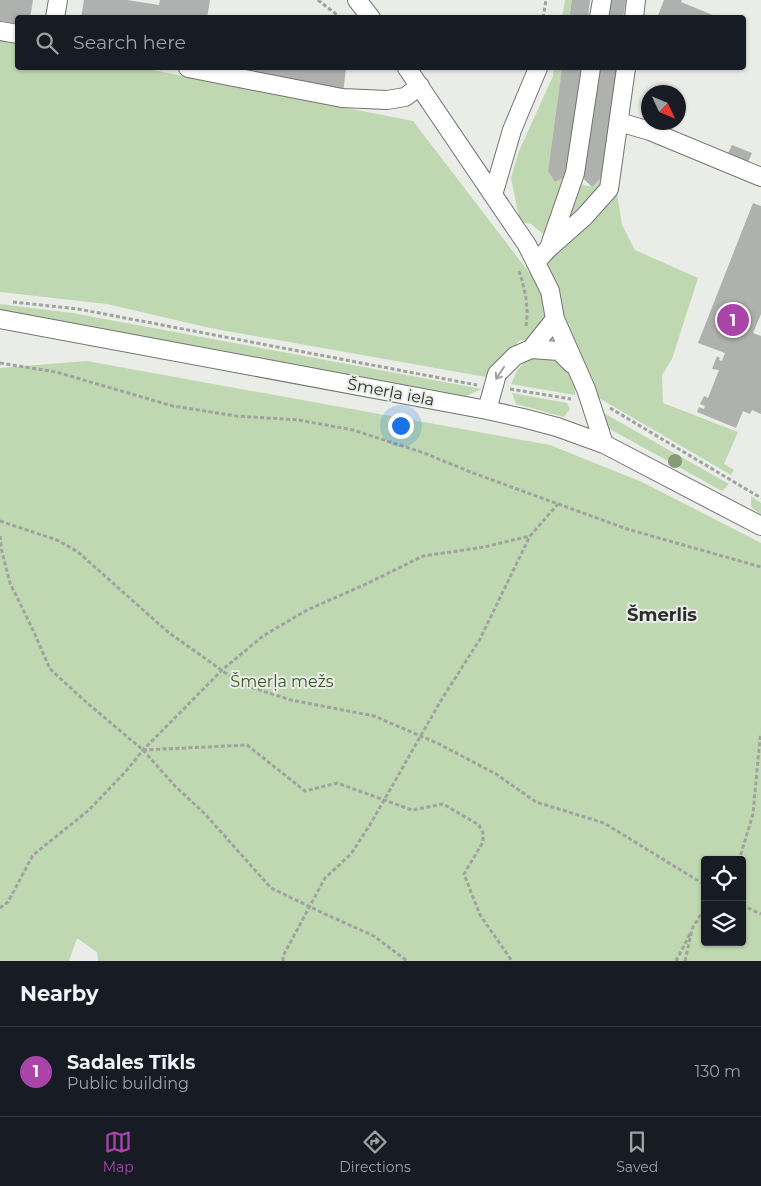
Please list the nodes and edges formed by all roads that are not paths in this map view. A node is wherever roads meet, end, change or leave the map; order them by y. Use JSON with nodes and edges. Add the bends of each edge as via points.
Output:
{"nodes":[{"id":1,"x":58,"y":0,"type":"edge"},
{"id":2,"x":358,"y":0,"type":"edge"},
{"id":3,"x":602,"y":0,"type":"edge"},
{"id":4,"x":636,"y":0,"type":"edge"},
{"id":5,"x":56,"y":15,"type":"edge"},
{"id":6,"x":369,"y":15,"type":"edge"},
{"id":7,"x":600,"y":15,"type":"edge"},
{"id":8,"x":634,"y":15,"type":"edge"},
{"id":9,"x":0,"y":31,"type":"edge"},
{"id":10,"x":15,"y":34,"type":"edge"},
{"id":11,"x":198,"y":70,"type":"edge"},
{"id":12,"x":408,"y":70,"type":"edge"},
{"id":13,"x":537,"y":70,"type":"edge"},
{"id":14,"x":591,"y":70,"type":"edge"},
{"id":15,"x":626,"y":70,"type":"edge"},
{"id":16,"x":420,"y":86,"type":"junction"},
{"id":17,"x":619,"y":122,"type":"junction"},
{"id":18,"x":761,"y":177,"type":"edge"},
{"id":19,"x":493,"y":195,"type":"junction"},
{"id":20,"x":549,"y":248,"type":"junction"},
{"id":21,"x":536,"y":262,"type":"junction"},
{"id":22,"x":0,"y":319,"type":"edge"},
{"id":23,"x":555,"y":319,"type":"junction"},
{"id":24,"x":530,"y":349,"type":"junction"},
{"id":25,"x":577,"y":370,"type":"junction"},
{"id":26,"x":486,"y":410,"type":"junction"},
{"id":27,"x":604,"y":444,"type":"junction"},
{"id":28,"x":761,"y":526,"type":"edge"}],
"edges":[{"from":1,"to":5,"type":"street"},
{"from":2,"to":6,"type":"street"},
{"from":3,"to":7,"type":"street"},
{"from":4,"to":8,"type":"street"},
{"from":9,"to":10,"type":"street"},
{"from":11,"to":16,"type":"street","via":[[342,98],[386,100],[405,97]]},
{"from":12,"to":16,"type":"street"},
{"from":13,"to":19,"type":"street","via":[[512,130]]},
{"from":14,"to":20,"type":"street","via":[[575,173]]},
{"from":15,"to":17,"type":"street"},
{"from":16,"to":19,"type":"street"},
{"from":17,"to":18,"type":"street","via":[[650,131]]},
{"from":17,"to":20,"type":"street","via":[[609,189]]},
{"from":19,"to":21,"type":"street"},
{"from":20,"to":21,"type":"street"},
{"from":21,"to":23,"type":"street","via":[[550,291]]},
{"from":22,"to":26,"type":"street","name":"Šmerļa iela"},
{"from":23,"to":24,"type":"street"},
{"from":23,"to":25,"type":"street"},
{"from":24,"to":25,"type":"street","via":[[559,351]]},
{"from":24,"to":26,"type":"street","one_way":true,"via":[[515,356],[497,374]]},
{"from":25,"to":27,"type":"street"},
{"from":26,"to":27,"type":"street","name":"Šmerļa iela","via":[[557,427]]},
{"from":27,"to":28,"type":"street","name":"Šmerļa iela"}]}
